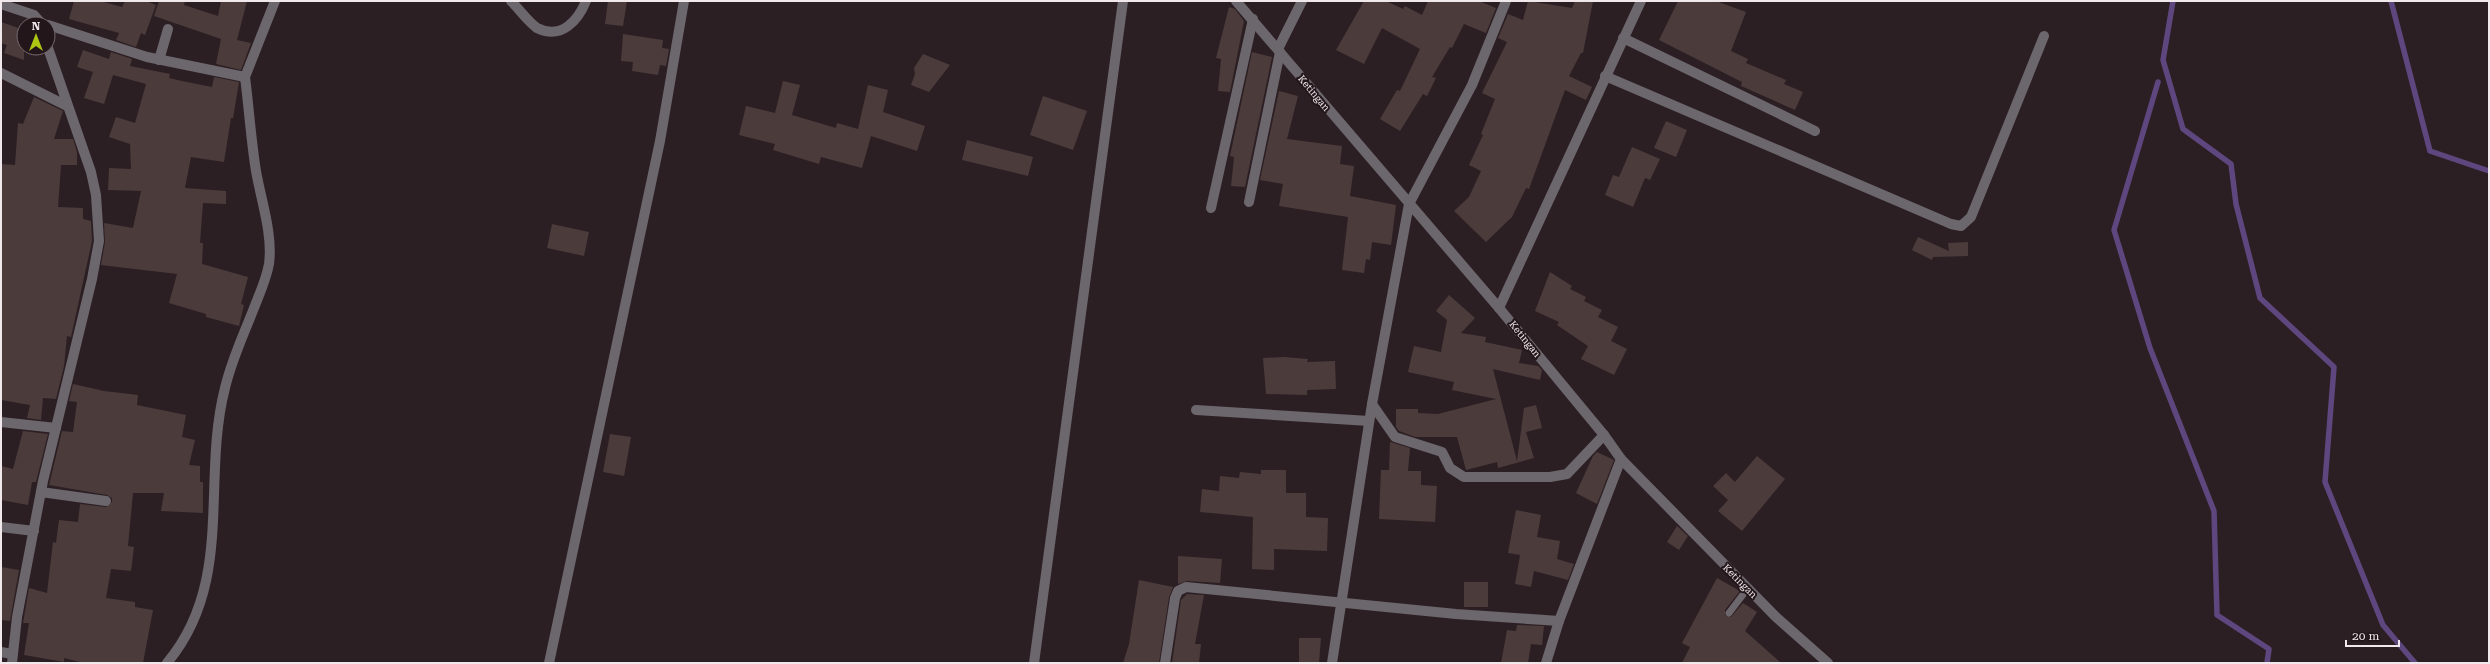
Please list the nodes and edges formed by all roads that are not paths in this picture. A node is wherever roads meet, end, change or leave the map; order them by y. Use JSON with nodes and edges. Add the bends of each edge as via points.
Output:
{"nodes":[{"id":1,"x":275,"y":1,"type":"edge"},
{"id":2,"x":511,"y":1,"type":"edge"},
{"id":3,"x":586,"y":1,"type":"edge"},
{"id":4,"x":684,"y":1,"type":"edge"},
{"id":5,"x":1124,"y":1,"type":"edge"},
{"id":6,"x":1236,"y":1,"type":"edge"},
{"id":7,"x":1302,"y":1,"type":"edge"},
{"id":8,"x":1506,"y":1,"type":"edge"},
{"id":9,"x":1641,"y":1,"type":"edge"},
{"id":10,"x":1,"y":4,"type":"edge"},
{"id":11,"x":35,"y":16,"type":"edge"},
{"id":12,"x":1253,"y":19,"type":"junction"},
{"id":13,"x":56,"y":28,"type":"edge"},
{"id":14,"x":168,"y":29,"type":"dead end"},
{"id":15,"x":2044,"y":36,"type":"dead end"},
{"id":16,"x":1624,"y":38,"type":"junction"},
{"id":17,"x":1279,"y":51,"type":"junction"},
{"id":18,"x":51,"y":56,"type":"edge"},
{"id":19,"x":159,"y":60,"type":"junction"},
{"id":20,"x":1,"y":73,"type":"edge"},
{"id":21,"x":1606,"y":76,"type":"junction"},
{"id":22,"x":245,"y":77,"type":"junction"},
{"id":23,"x":67,"y":106,"type":"junction"},
{"id":24,"x":1815,"y":131,"type":"dead end"},
{"id":25,"x":1249,"y":202,"type":"dead end"},
{"id":26,"x":1408,"y":204,"type":"junction"},
{"id":27,"x":1211,"y":208,"type":"dead end"},
{"id":28,"x":1499,"y":308,"type":"junction"},
{"id":29,"x":1372,"y":404,"type":"junction"},
{"id":30,"x":1196,"y":410,"type":"dead end"},
{"id":31,"x":1369,"y":421,"type":"junction"},
{"id":32,"x":1,"y":422,"type":"edge"},
{"id":33,"x":56,"y":428,"type":"junction"},
{"id":34,"x":1604,"y":435,"type":"junction"},
{"id":35,"x":1621,"y":459,"type":"junction"},
{"id":36,"x":41,"y":492,"type":"junction"},
{"id":37,"x":106,"y":501,"type":"dead end"},
{"id":38,"x":1,"y":527,"type":"edge"},
{"id":39,"x":34,"y":531,"type":"junction"},
{"id":40,"x":1748,"y":588,"type":"junction"},
{"id":41,"x":1342,"y":602,"type":"junction"},
{"id":42,"x":1729,"y":613,"type":"dead end"},
{"id":43,"x":1559,"y":621,"type":"junction"},
{"id":44,"x":1,"y":652,"type":"edge"},
{"id":45,"x":12,"y":658,"type":"edge"},
{"id":46,"x":167,"y":663,"type":"edge"},
{"id":47,"x":549,"y":663,"type":"edge"},
{"id":48,"x":1034,"y":663,"type":"edge"},
{"id":49,"x":1165,"y":663,"type":"edge"},
{"id":50,"x":1332,"y":663,"type":"edge"},
{"id":51,"x":1546,"y":663,"type":"edge"},
{"id":52,"x":1828,"y":663,"type":"edge"}],
"edges":[{"from":1,"to":22,"type":"street"},
{"from":2,"to":3,"type":"street","via":[[536,27],[558,31],[571,26],[581,14]]},
{"from":4,"to":47,"type":"street","via":[[660,141]]},
{"from":5,"to":48,"type":"street"},
{"from":6,"to":12,"type":"street","name":"Ketingan"},
{"from":7,"to":17,"type":"street"},
{"from":8,"to":26,"type":"street","via":[[1472,85]]},
{"from":9,"to":16,"type":"street"},
{"from":10,"to":11,"type":"street"},
{"from":12,"to":17,"type":"street","name":"Ketingan"},
{"from":12,"to":27,"type":"street"},
{"from":13,"to":19,"type":"street"},
{"from":14,"to":19,"type":"street"},
{"from":15,"to":21,"type":"street","via":[[1971,217],[1961,226],[1951,224]]},
{"from":16,"to":21,"type":"street"},
{"from":16,"to":24,"type":"street"},
{"from":17,"to":25,"type":"street"},
{"from":17,"to":26,"type":"street","name":"Ketingan"},
{"from":18,"to":23,"type":"street"},
{"from":19,"to":22,"type":"street"},
{"from":20,"to":23,"type":"street"},
{"from":21,"to":28,"type":"street"},
{"from":22,"to":46,"type":"street","via":[[256,168],[269,244],[269,264],[224,388],[218,424],[213,543],[208,577],[184,643]]},
{"from":23,"to":33,"type":"street","via":[[83,146],[96,195],[99,241]]},
{"from":26,"to":28,"type":"street","name":"Ketingan"},
{"from":26,"to":29,"type":"street"},
{"from":28,"to":34,"type":"street","name":"Ketingan"},
{"from":29,"to":31,"type":"street"},
{"from":29,"to":34,"type":"street","via":[[1395,437],[1442,452],[1450,468],[1464,477],[1550,477],[1568,474]]},
{"from":30,"to":31,"type":"street"},
{"from":31,"to":41,"type":"street"},
{"from":32,"to":33,"type":"street"},
{"from":33,"to":36,"type":"street"},
{"from":34,"to":35,"type":"street","name":"Ketingan"},
{"from":35,"to":40,"type":"street","name":"Ketingan"},
{"from":35,"to":43,"type":"street"},
{"from":36,"to":37,"type":"street"},
{"from":36,"to":39,"type":"street"},
{"from":38,"to":39,"type":"street"},
{"from":39,"to":45,"type":"street","via":[[17,617]]},
{"from":40,"to":42,"type":"lane"},
{"from":40,"to":52,"type":"street","name":"Ketingan"},
{"from":41,"to":43,"type":"street"},
{"from":41,"to":49,"type":"street","via":[[1186,586],[1181,588],[1175,598]]},
{"from":41,"to":50,"type":"street"},
{"from":43,"to":51,"type":"street"},
{"from":44,"to":45,"type":"street"}]}
